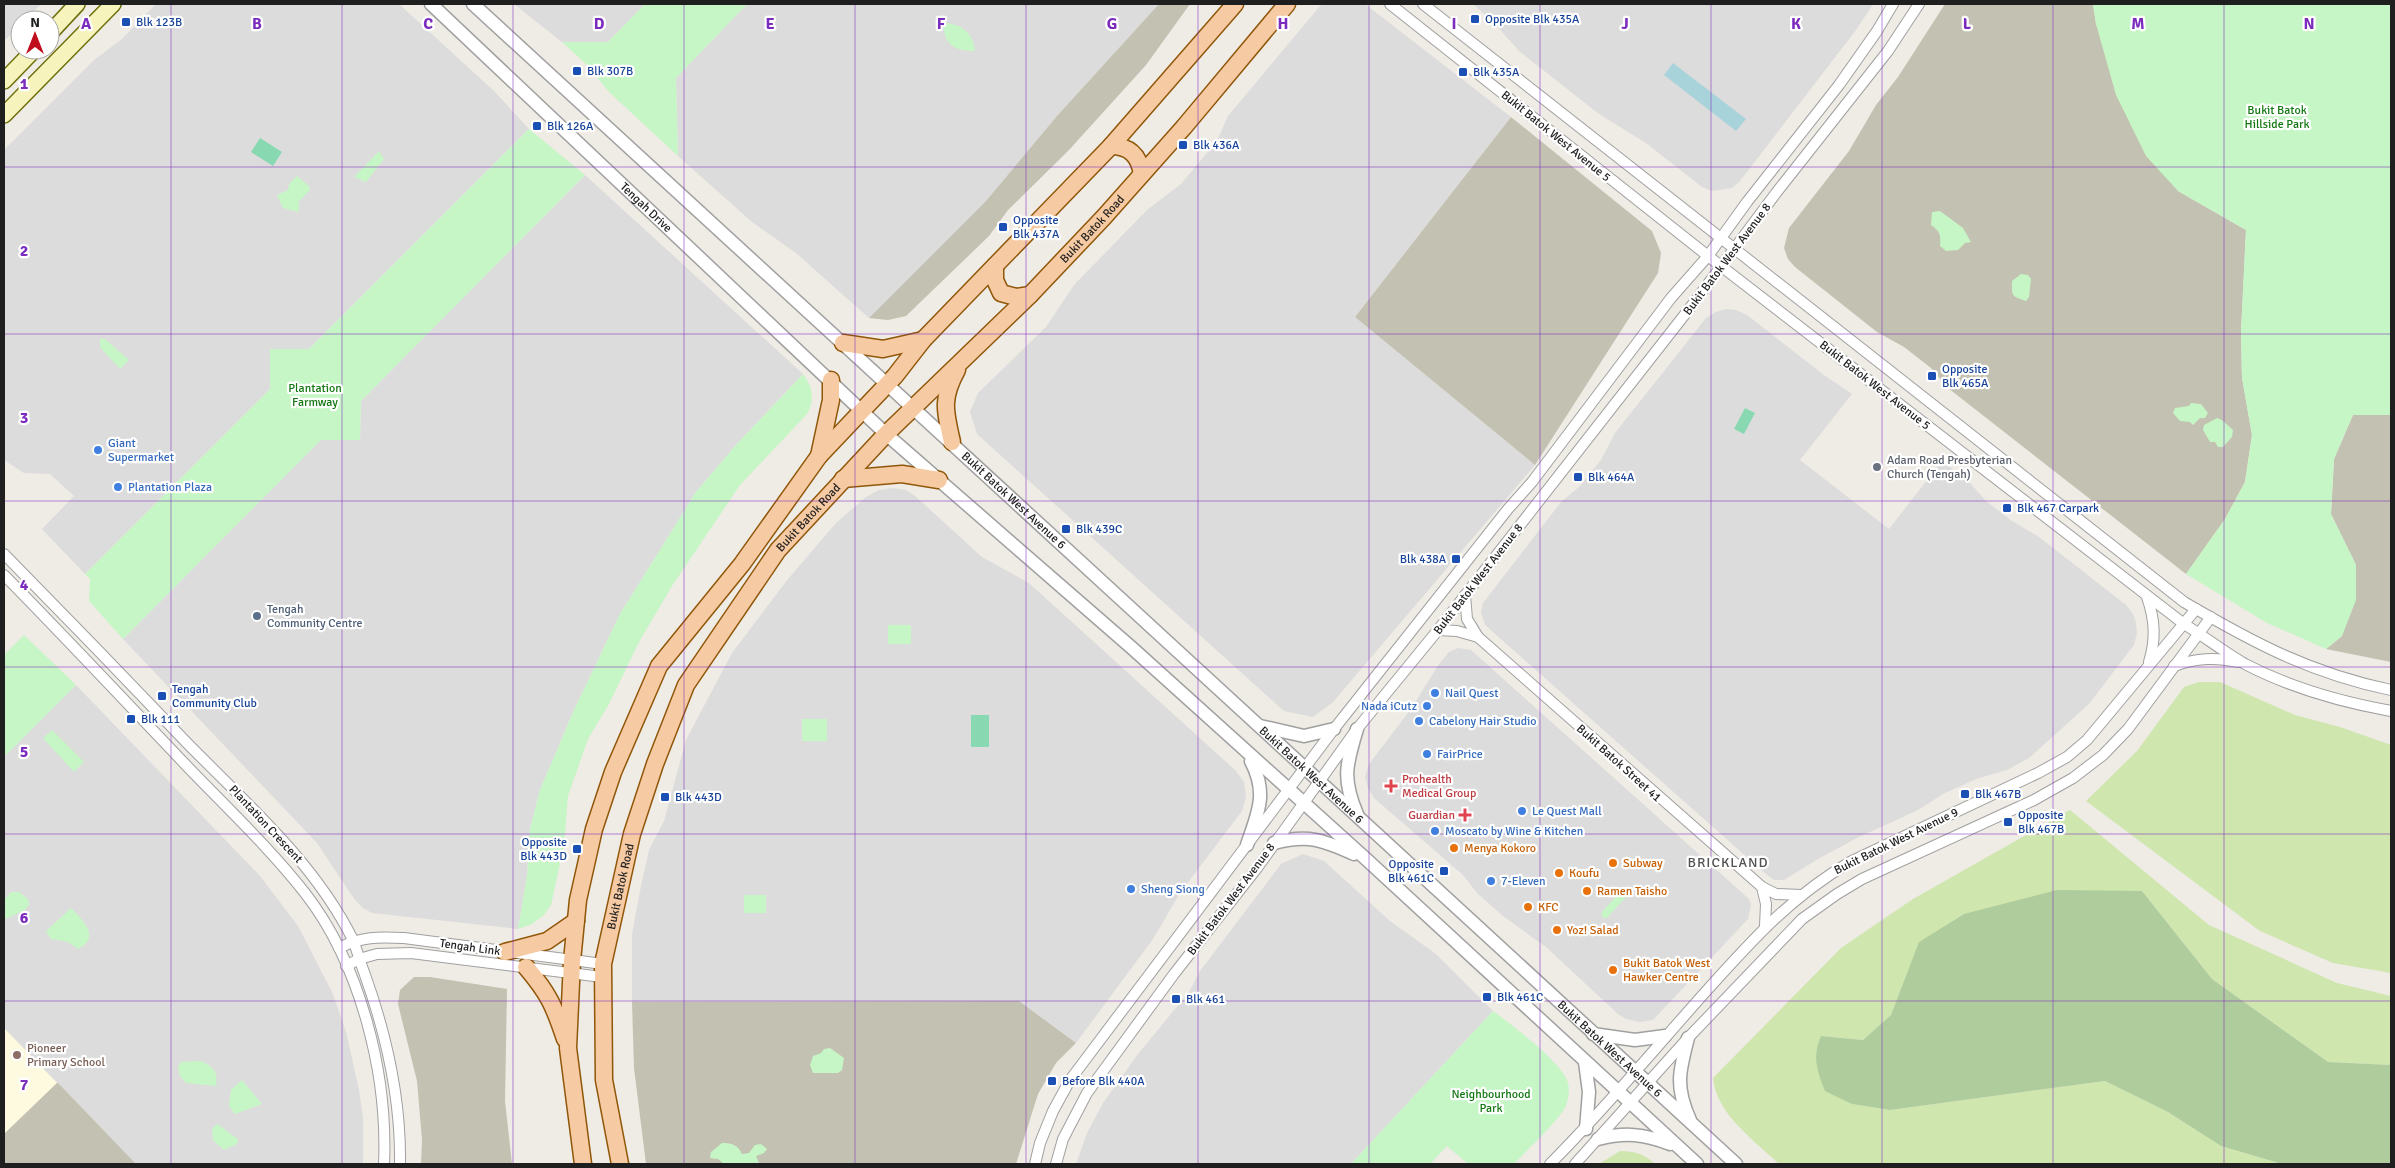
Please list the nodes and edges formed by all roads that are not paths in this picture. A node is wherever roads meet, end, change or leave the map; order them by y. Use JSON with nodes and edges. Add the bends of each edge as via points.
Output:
{"nodes":[{"id":1,"x":78,"y":4,"type":"edge"},
{"id":2,"x":113,"y":4,"type":"edge"},
{"id":3,"x":431,"y":4,"type":"edge"},
{"id":4,"x":473,"y":4,"type":"edge"},
{"id":5,"x":1235,"y":4,"type":"edge"},
{"id":6,"x":1287,"y":4,"type":"edge"},
{"id":7,"x":1390,"y":4,"type":"edge"},
{"id":8,"x":1423,"y":4,"type":"edge"},
{"id":9,"x":1893,"y":4,"type":"edge"},
{"id":10,"x":1919,"y":4,"type":"edge"},
{"id":11,"x":60,"y":23,"type":"edge"},
{"id":12,"x":24,"y":60,"type":"edge"},
{"id":13,"x":4,"y":81,"type":"edge"},
{"id":14,"x":4,"y":115,"type":"edge"},
{"id":15,"x":1111,"y":146,"type":"junction"},
{"id":16,"x":1142,"y":174,"type":"junction"},
{"id":17,"x":1721,"y":239,"type":"junction"},
{"id":18,"x":1734,"y":248,"type":"junction"},
{"id":19,"x":1708,"y":256,"type":"junction"},
{"id":20,"x":995,"y":266,"type":"junction"},
{"id":21,"x":1721,"y":266,"type":"junction"},
{"id":22,"x":1030,"y":295,"type":"junction"},
{"id":23,"x":923,"y":340,"type":"junction"},
{"id":24,"x":843,"y":343,"type":"junction"},
{"id":25,"x":963,"y":359,"type":"junction"},
{"id":26,"x":831,"y":380,"type":"junction"},
{"id":27,"x":887,"y":384,"type":"junction"},
{"id":28,"x":913,"y":408,"type":"junction"},
{"id":29,"x":862,"y":411,"type":"junction"},
{"id":30,"x":886,"y":434,"type":"junction"},
{"id":31,"x":952,"y":442,"type":"junction"},
{"id":32,"x":819,"y":456,"type":"junction"},
{"id":33,"x":843,"y":479,"type":"junction"},
{"id":34,"x":939,"y":480,"type":"junction"},
{"id":35,"x":4,"y":554,"type":"edge"},
{"id":36,"x":4,"y":575,"type":"edge"},
{"id":37,"x":1465,"y":595,"type":"junction"},
{"id":38,"x":2147,"y":598,"type":"junction"},
{"id":39,"x":2196,"y":609,"type":"junction"},
{"id":40,"x":2211,"y":617,"type":"junction"},
{"id":41,"x":2184,"y":624,"type":"junction"},
{"id":42,"x":1438,"y":630,"type":"junction"},
{"id":43,"x":2199,"y":634,"type":"junction"},
{"id":44,"x":1478,"y":637,"type":"junction"},
{"id":45,"x":2245,"y":664,"type":"junction"},
{"id":46,"x":2174,"y":666,"type":"junction"},
{"id":47,"x":2148,"y":667,"type":"junction"},
{"id":48,"x":2391,"y":690,"type":"edge"},
{"id":49,"x":2391,"y":712,"type":"edge"},
{"id":50,"x":1257,"y":726,"type":"junction"},
{"id":51,"x":1334,"y":729,"type":"junction"},
{"id":52,"x":1357,"y":729,"type":"junction"},
{"id":53,"x":1247,"y":753,"type":"junction"},
{"id":54,"x":1304,"y":769,"type":"junction"},
{"id":55,"x":1319,"y":782,"type":"junction"},
{"id":56,"x":1288,"y":790,"type":"junction"},
{"id":57,"x":240,"y":796,"type":"junction"},
{"id":58,"x":1303,"y":803,"type":"junction"},
{"id":59,"x":230,"y":810,"type":"junction"},
{"id":60,"x":1359,"y":819,"type":"junction"},
{"id":61,"x":1274,"y":842,"type":"junction"},
{"id":62,"x":1247,"y":844,"type":"junction"},
{"id":63,"x":1366,"y":859,"type":"junction"},
{"id":64,"x":1762,"y":886,"type":"junction"},
{"id":65,"x":1801,"y":895,"type":"junction"},
{"id":66,"x":576,"y":921,"type":"junction"},
{"id":67,"x":1765,"y":926,"type":"junction"},
{"id":68,"x":353,"y":940,"type":"junction"},
{"id":69,"x":339,"y":948,"type":"junction"},
{"id":70,"x":505,"y":952,"type":"junction"},
{"id":71,"x":359,"y":959,"type":"junction"},
{"id":72,"x":346,"y":966,"type":"junction"},
{"id":73,"x":526,"y":967,"type":"junction"},
{"id":74,"x":572,"y":967,"type":"junction"},
{"id":75,"x":603,"y":971,"type":"junction"},
{"id":76,"x":1590,"y":1033,"type":"junction"},
{"id":77,"x":1665,"y":1036,"type":"junction"},
{"id":78,"x":1688,"y":1038,"type":"junction"},
{"id":79,"x":568,"y":1048,"type":"junction"},
{"id":80,"x":1585,"y":1062,"type":"junction"},
{"id":81,"x":1634,"y":1072,"type":"junction"},
{"id":82,"x":1647,"y":1084,"type":"junction"},
{"id":83,"x":1618,"y":1091,"type":"junction"},
{"id":84,"x":1630,"y":1103,"type":"junction"},
{"id":85,"x":1692,"y":1124,"type":"junction"},
{"id":86,"x":1586,"y":1129,"type":"junction"},
{"id":87,"x":1598,"y":1139,"type":"junction"},
{"id":88,"x":1677,"y":1146,"type":"junction"},
{"id":89,"x":384,"y":1164,"type":"edge"},
{"id":90,"x":400,"y":1164,"type":"edge"},
{"id":91,"x":583,"y":1164,"type":"edge"},
{"id":92,"x":620,"y":1164,"type":"edge"},
{"id":93,"x":1035,"y":1164,"type":"edge"},
{"id":94,"x":1056,"y":1164,"type":"edge"},
{"id":95,"x":1550,"y":1164,"type":"edge"},
{"id":96,"x":1575,"y":1164,"type":"edge"},
{"id":97,"x":1697,"y":1164,"type":"edge"},
{"id":98,"x":1736,"y":1164,"type":"edge"}],
"edges":[{"from":1,"to":11,"type":"main road"},
{"from":2,"to":14,"type":"main road"},
{"from":3,"to":26,"type":"street","name":"Tengah Drive"},
{"from":4,"to":24,"type":"street"},
{"from":5,"to":15,"type":"main road","name":"Bukit Batok Road"},
{"from":6,"to":16,"type":"main road","name":"Bukit Batok Road"},
{"from":7,"to":19,"type":"street","name":"Bukit Batok West Avenue 5"},
{"from":8,"to":17,"type":"street","name":"Bukit Batok West Avenue 5"},
{"from":9,"to":17,"type":"street","name":"Bukit Batok West Avenue 8","via":[[1839,85]]},
{"from":10,"to":18,"type":"street","name":"Bukit Batok West Avenue 8","via":[[1888,51]]},
{"from":12,"to":13,"type":"main road"},
{"from":15,"to":16,"type":"main road","via":[[1133,152],[1140,162]]},
{"from":15,"to":20,"type":"main road","name":"Bukit Batok Road"},
{"from":16,"to":22,"type":"main road","name":"Bukit Batok Road"},
{"from":17,"to":18,"type":"street","name":"Bukit Batok West Avenue 5"},
{"from":17,"to":19,"type":"street","name":"Bukit Batok West Avenue 8"},
{"from":18,"to":21,"type":"street","name":"Bukit Batok West Avenue 8"},
{"from":18,"to":39,"type":"street","name":"Bukit Batok West Avenue 5"},
{"from":19,"to":21,"type":"street","name":"Bukit Batok West Avenue 5"},
{"from":19,"to":51,"type":"street","name":"Bukit Batok West Avenue 8"},
{"from":20,"to":22,"type":"main road","via":[[995,280],[1001,293],[1016,297]]},
{"from":20,"to":23,"type":"main road","name":"Bukit Batok Road"},
{"from":21,"to":37,"type":"street","name":"Bukit Batok West Avenue 8"},
{"from":21,"to":38,"type":"street","name":"Bukit Batok West Avenue 5"},
{"from":22,"to":25,"type":"main road","name":"Bukit Batok Road"},
{"from":23,"to":24,"type":"main road","via":[[883,349]]},
{"from":23,"to":27,"type":"main road","name":"Bukit Batok Road"},
{"from":24,"to":27,"type":"street"},
{"from":25,"to":28,"type":"main road","name":"Bukit Batok Road"},
{"from":25,"to":31,"type":"main road","via":[[945,399],[944,410]]},
{"from":26,"to":29,"type":"street","name":"Tengah Drive"},
{"from":26,"to":32,"type":"main road","via":[[831,400]]},
{"from":27,"to":28,"type":"street","name":"Bukit Batok West Avenue 6"},
{"from":27,"to":29,"type":"main road","name":"Bukit Batok Road"},
{"from":28,"to":30,"type":"main road","name":"Bukit Batok Road"},
{"from":28,"to":31,"type":"street","name":"Bukit Batok West Avenue 6"},
{"from":29,"to":30,"type":"street","name":"Bukit Batok West Avenue 6"},
{"from":29,"to":32,"type":"main road","name":"Bukit Batok Road"},
{"from":30,"to":33,"type":"main road","name":"Bukit Batok Road"},
{"from":30,"to":34,"type":"street","name":"Bukit Batok West Avenue 6"},
{"from":31,"to":50,"type":"street","name":"Bukit Batok West Avenue 6"},
{"from":32,"to":66,"type":"main road","name":"Bukit Batok Road","via":[[742,564],[659,666],[613,772],[594,829]]},
{"from":33,"to":34,"type":"main road","via":[[902,474]]},
{"from":33,"to":75,"type":"main road","name":"Bukit Batok Road","via":[[778,550],[686,685],[632,834]]},
{"from":34,"to":53,"type":"street","name":"Bukit Batok West Avenue 6"},
{"from":35,"to":57,"type":"street","name":"Plantation Crescent"},
{"from":36,"to":59,"type":"street","name":"Plantation Crescent"},
{"from":37,"to":42,"type":"street","name":"Bukit Batok West Avenue 8"},
{"from":37,"to":44,"type":"street","name":"Bukit Batok Street 41","via":[[1467,619]]},
{"from":38,"to":41,"type":"street","name":"Bukit Batok West Avenue 5"},
{"from":38,"to":47,"type":"street","via":[[2155,627],[2154,648]]},
{"from":39,"to":40,"type":"street","name":"Bukit Batok West Avenue 5"},
{"from":39,"to":41,"type":"street","name":"Bukit Batok West Avenue 9"},
{"from":40,"to":43,"type":"street","name":"Bukit Batok West Avenue 9"},
{"from":40,"to":48,"type":"street","name":"Bukit Batok West Avenue 5","via":[[2304,665]]},
{"from":41,"to":43,"type":"street","name":"Bukit Batok West Avenue 5"},
{"from":41,"to":47,"type":"street","name":"Bukit Batok West Avenue 9"},
{"from":42,"to":44,"type":"street","name":"Bukit Batok Street 41"},
{"from":42,"to":52,"type":"street","name":"Bukit Batok West Avenue 8"},
{"from":43,"to":45,"type":"street","name":"Bukit Batok West Avenue 5"},
{"from":43,"to":46,"type":"street","name":"Bukit Batok West Avenue 9"},
{"from":44,"to":64,"type":"street","name":"Bukit Batok Street 41"},
{"from":45,"to":46,"type":"street","via":[[2220,658],[2192,660]]},
{"from":45,"to":49,"type":"street","name":"Bukit Batok West Avenue 5","via":[[2302,689]]},
{"from":46,"to":78,"type":"street","name":"Bukit Batok West Avenue 9","via":[[2128,729],[2103,755],[2073,778],[2034,800],[1862,878],[1837,894],[1802,919]]},
{"from":47,"to":65,"type":"street","name":"Bukit Batok West Avenue 9","via":[[2087,740],[2067,757],[2038,774],[1850,862]]},
{"from":50,"to":51,"type":"street","via":[[1304,736]]},
{"from":50,"to":54,"type":"street","name":"Bukit Batok West Avenue 6"},
{"from":51,"to":54,"type":"street","name":"Bukit Batok West Avenue 8"},
{"from":52,"to":55,"type":"street","name":"Bukit Batok West Avenue 8"},
{"from":52,"to":60,"type":"street","via":[[1346,780]]},
{"from":53,"to":56,"type":"street","name":"Bukit Batok West Avenue 6"},
{"from":53,"to":62,"type":"street","via":[[1259,776],[1261,793],[1259,812]]},
{"from":54,"to":55,"type":"street","name":"Bukit Batok West Avenue 6"},
{"from":54,"to":56,"type":"street","name":"Bukit Batok West Avenue 8"},
{"from":55,"to":58,"type":"street","name":"Bukit Batok West Avenue 8"},
{"from":55,"to":60,"type":"street","name":"Bukit Batok West Avenue 6"},
{"from":56,"to":58,"type":"street","name":"Bukit Batok West Avenue 6"},
{"from":56,"to":62,"type":"street","name":"Bukit Batok West Avenue 8"},
{"from":57,"to":59,"type":"street","via":[[239,804]]},
{"from":57,"to":68,"type":"street","name":"Plantation Crescent","via":[[312,873]]},
{"from":58,"to":61,"type":"street","name":"Bukit Batok West Avenue 8"},
{"from":58,"to":63,"type":"street","name":"Bukit Batok West Avenue 6"},
{"from":59,"to":69,"type":"street","name":"Plantation Crescent","via":[[306,894]]},
{"from":60,"to":76,"type":"street","name":"Bukit Batok West Avenue 6"},
{"from":61,"to":63,"type":"street","via":[[1316,838]]},
{"from":61,"to":94,"type":"street","name":"Bukit Batok West Avenue 8","via":[[1087,1093],[1063,1139]]},
{"from":62,"to":93,"type":"street","name":"Bukit Batok West Avenue 8","via":[[1070,1080],[1053,1110]]},
{"from":63,"to":80,"type":"street","name":"Bukit Batok West Avenue 6"},
{"from":64,"to":65,"type":"street","name":"Bukit Batok Street 41","via":[[1776,894]]},
{"from":64,"to":67,"type":"street","via":[[1766,904]]},
{"from":65,"to":67,"type":"street","name":"Bukit Batok West Avenue 9"},
{"from":66,"to":70,"type":"main road","via":[[547,941]]},
{"from":66,"to":74,"type":"main road","name":"Bukit Batok Road"},
{"from":67,"to":77,"type":"street","name":"Bukit Batok West Avenue 9"},
{"from":68,"to":69,"type":"street","name":"Tengah Link"},
{"from":68,"to":70,"type":"street","name":"Tengah Link","via":[[373,936],[404,938]]},
{"from":68,"to":71,"type":"street","name":"Plantation Crescent"},
{"from":69,"to":72,"type":"street","name":"Plantation Crescent"},
{"from":70,"to":74,"type":"street","name":"Tengah Link"},
{"from":71,"to":72,"type":"street","name":"Tengah Link"},
{"from":71,"to":73,"type":"street","name":"Tengah Link","via":[[377,954],[411,953]]},
{"from":71,"to":90,"type":"street","name":"Plantation Crescent","via":[[385,1041],[395,1091]]},
{"from":72,"to":89,"type":"street","name":"Plantation Crescent","via":[[372,1044],[381,1092]]},
{"from":73,"to":74,"type":"street","name":"Tengah Link"},
{"from":73,"to":79,"type":"main road","via":[[545,989],[554,1006]]},
{"from":74,"to":75,"type":"street","name":"Tengah Link"},
{"from":74,"to":79,"type":"main road","name":"Bukit Batok Road"},
{"from":75,"to":92,"type":"main road","name":"Bukit Batok Road","via":[[604,1080]]},
{"from":76,"to":77,"type":"street","via":[[1635,1040]]},
{"from":76,"to":81,"type":"street","name":"Bukit Batok West Avenue 6"},
{"from":77,"to":81,"type":"street","name":"Bukit Batok West Avenue 9"},
{"from":78,"to":82,"type":"street","name":"Bukit Batok West Avenue 9"},
{"from":78,"to":85,"type":"street","via":[[1681,1066],[1680,1094]]},
{"from":79,"to":91,"type":"main road","name":"Bukit Batok Road"},
{"from":80,"to":83,"type":"street","name":"Bukit Batok West Avenue 6"},
{"from":80,"to":86,"type":"street","via":[[1589,1092]]},
{"from":81,"to":82,"type":"street","name":"Bukit Batok West Avenue 6"},
{"from":81,"to":83,"type":"street","name":"Bukit Batok West Avenue 9"},
{"from":82,"to":84,"type":"street","name":"Bukit Batok West Avenue 9"},
{"from":82,"to":85,"type":"street","name":"Bukit Batok West Avenue 6"},
{"from":83,"to":84,"type":"street","name":"Bukit Batok West Avenue 6"},
{"from":83,"to":86,"type":"street","name":"Bukit Batok West Avenue 9"},
{"from":84,"to":87,"type":"street","name":"Bukit Batok West Avenue 9"},
{"from":84,"to":88,"type":"street","name":"Bukit Batok West Avenue 6"},
{"from":85,"to":98,"type":"street","name":"Bukit Batok West Avenue 6"},
{"from":86,"to":95,"type":"street","name":"Bukit Batok West Avenue 9"},
{"from":87,"to":88,"type":"street","via":[[1640,1134]]},
{"from":87,"to":96,"type":"street","name":"Bukit Batok West Avenue 9"},
{"from":88,"to":97,"type":"street","name":"Bukit Batok West Avenue 6"}]}
